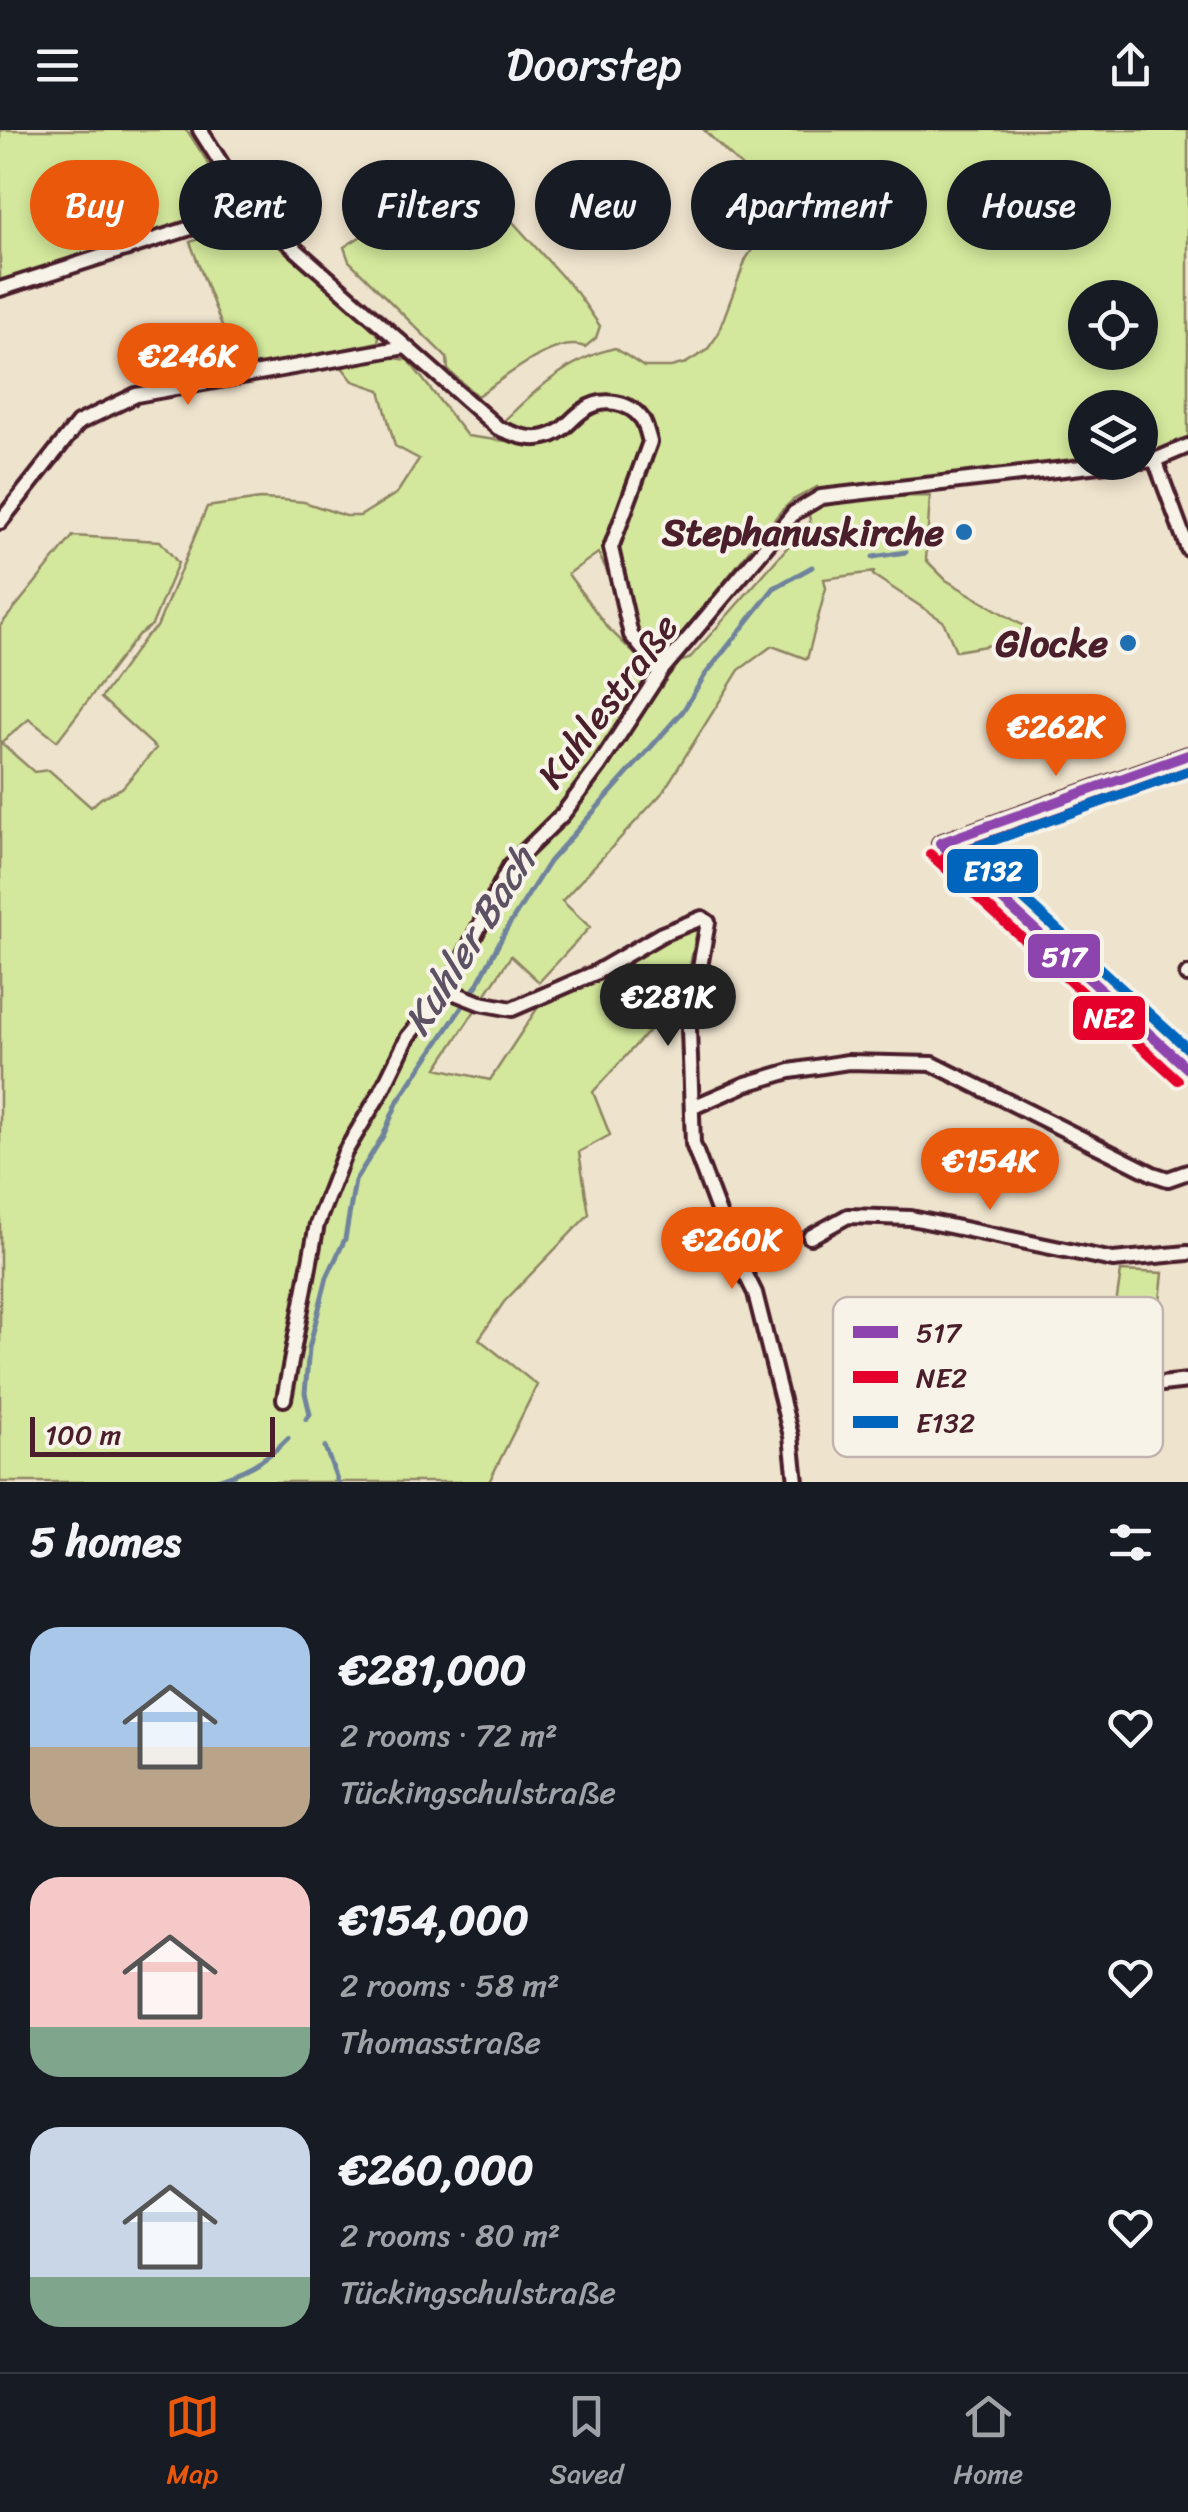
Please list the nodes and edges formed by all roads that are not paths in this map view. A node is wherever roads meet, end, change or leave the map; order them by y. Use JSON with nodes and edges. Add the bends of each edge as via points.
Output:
{"nodes":[{"id":1,"x":200,"y":130,"type":"edge"},
{"id":2,"x":219,"y":160,"type":"edge"},
{"id":3,"x":179,"y":232,"type":"edge"},
{"id":4,"x":296,"y":250,"type":"edge"},
{"id":5,"x":0,"y":289,"type":"edge"},
{"id":6,"x":405,"y":348,"type":"junction"},
{"id":7,"x":1188,"y":446,"type":"edge"},
{"id":8,"x":1158,"y":457,"type":"edge"},
{"id":9,"x":1068,"y":469,"type":"edge"},
{"id":10,"x":1156,"y":480,"type":"edge"},
{"id":11,"x":0,"y":522,"type":"edge"},
{"id":12,"x":1188,"y":549,"type":"edge"},
{"id":13,"x":661,"y":671,"type":"junction"},
{"id":14,"x":1188,"y":755,"type":"edge"},
{"id":15,"x":452,"y":992,"type":"junction"},
{"id":16,"x":1188,"y":1069,"type":"edge"},
{"id":17,"x":693,"y":1107,"type":"junction"},
{"id":18,"x":1188,"y":1172,"type":"edge"},
{"id":19,"x":810,"y":1237,"type":"dead end"},
{"id":20,"x":1188,"y":1253,"type":"edge"},
{"id":21,"x":1188,"y":1381,"type":"edge"},
{"id":22,"x":1163,"y":1384,"type":"edge"},
{"id":23,"x":284,"y":1400,"type":"dead end"},
{"id":24,"x":796,"y":1482,"type":"edge"}],
"edges":[{"from":1,"to":2,"type":"street"},
{"from":3,"to":5,"type":"street"},
{"from":4,"to":6,"type":"street"},
{"from":6,"to":11,"type":"street","via":[[136,394],[78,422]]},
{"from":6,"to":13,"type":"street","via":[[498,428],[524,438],[566,429],[598,403],[619,402],[642,418],[650,442],[611,548],[631,635]]},
{"from":7,"to":8,"type":"street"},
{"from":9,"to":13,"type":"street","name":"Kuhlestraße","via":[[821,497],[794,514]]},
{"from":10,"to":12,"type":"street"},
{"from":13,"to":15,"type":"street","name":"Kuhlestraße","via":[[572,802],[510,866]]},
{"from":14,"to":16,"type":"street","via":[[940,843]]},
{"from":15,"to":17,"type":"street","via":[[512,1009],[702,918],[708,922],[689,1057]]},
{"from":15,"to":23,"type":"street","name":"Kuhlestraße","via":[[408,1038],[344,1152],[317,1224]]},
{"from":17,"to":18,"type":"street","via":[[790,1072],[848,1062],[933,1064],[1154,1174],[1168,1179]]},
{"from":17,"to":24,"type":"street","via":[[693,1144],[756,1292]]},
{"from":19,"to":20,"type":"street","via":[[848,1216],[896,1217],[1113,1260]]},
{"from":21,"to":22,"type":"street"}]}
